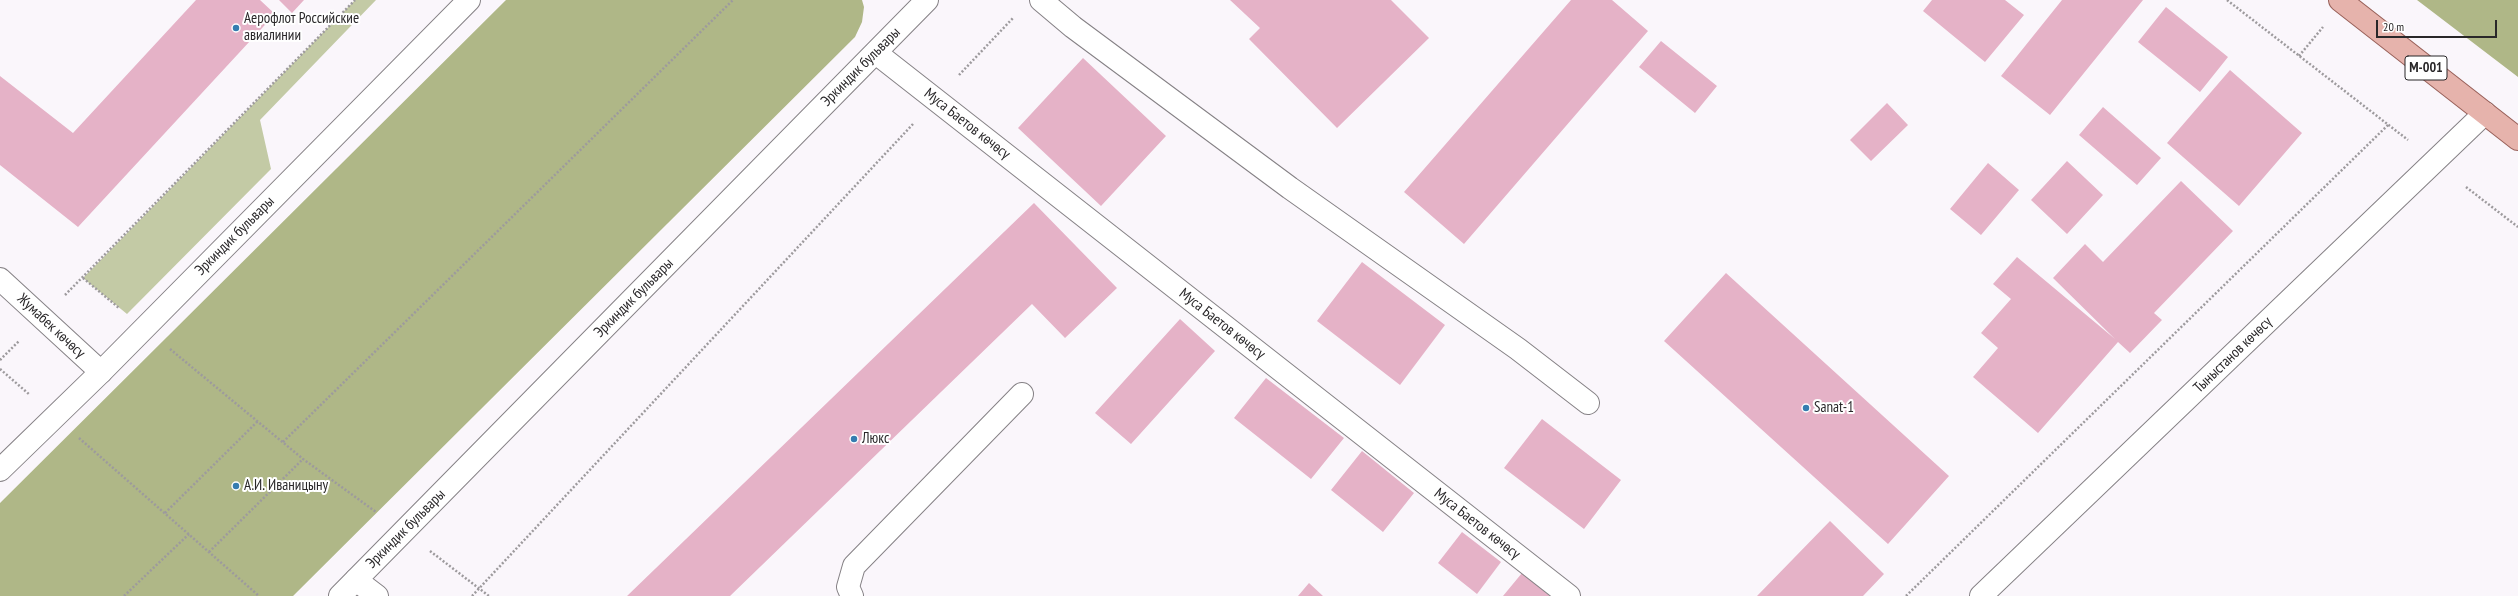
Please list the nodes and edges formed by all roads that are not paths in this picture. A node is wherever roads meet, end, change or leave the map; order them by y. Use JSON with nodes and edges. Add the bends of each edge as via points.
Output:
{"nodes":[{"id":1,"x":468,"y":0,"type":"edge"},
{"id":2,"x":1041,"y":0,"type":"edge"},
{"id":3,"x":2340,"y":0,"type":"edge"},
{"id":4,"x":919,"y":3,"type":"edge"},
{"id":5,"x":876,"y":53,"type":"junction"},
{"id":6,"x":2485,"y":113,"type":"junction"},
{"id":7,"x":2518,"y":139,"type":"edge"},
{"id":8,"x":0,"y":280,"type":"edge"},
{"id":9,"x":101,"y":372,"type":"junction"},
{"id":10,"x":1022,"y":394,"type":"dead end"},
{"id":11,"x":1588,"y":403,"type":"dead end"},
{"id":12,"x":0,"y":470,"type":"edge"},
{"id":13,"x":356,"y":580,"type":"junction"},
{"id":14,"x":340,"y":596,"type":"edge"},
{"id":15,"x":377,"y":596,"type":"edge"},
{"id":16,"x":852,"y":596,"type":"edge"},
{"id":17,"x":1569,"y":596,"type":"edge"},
{"id":18,"x":1981,"y":596,"type":"edge"}],
"edges":[{"from":1,"to":9,"type":"street","name":"Эркиндик бульвары"},
{"from":2,"to":11,"type":"street","via":[[1073,27],[1271,174],[1518,349]]},
{"from":3,"to":6,"type":"main road","number":"М-001"},
{"from":4,"to":5,"type":"street","name":"Эркиндик бульвары"},
{"from":5,"to":13,"type":"street","name":"Эркиндик бульвары"},
{"from":5,"to":17,"type":"street","name":"Муса Баетов көчөсү"},
{"from":6,"to":7,"type":"main road","number":"М-001"},
{"from":6,"to":18,"type":"street","name":"Тыныстанов көчөсү"},
{"from":8,"to":9,"type":"street","name":"Жумабек көчөсү"},
{"from":9,"to":12,"type":"street","name":"Эркиндик бульвары"},
{"from":10,"to":16,"type":"street","via":[[854,566],[848,587]]},
{"from":13,"to":14,"type":"street","name":"Эркиндик бульвары"},
{"from":13,"to":15,"type":"street"}]}
